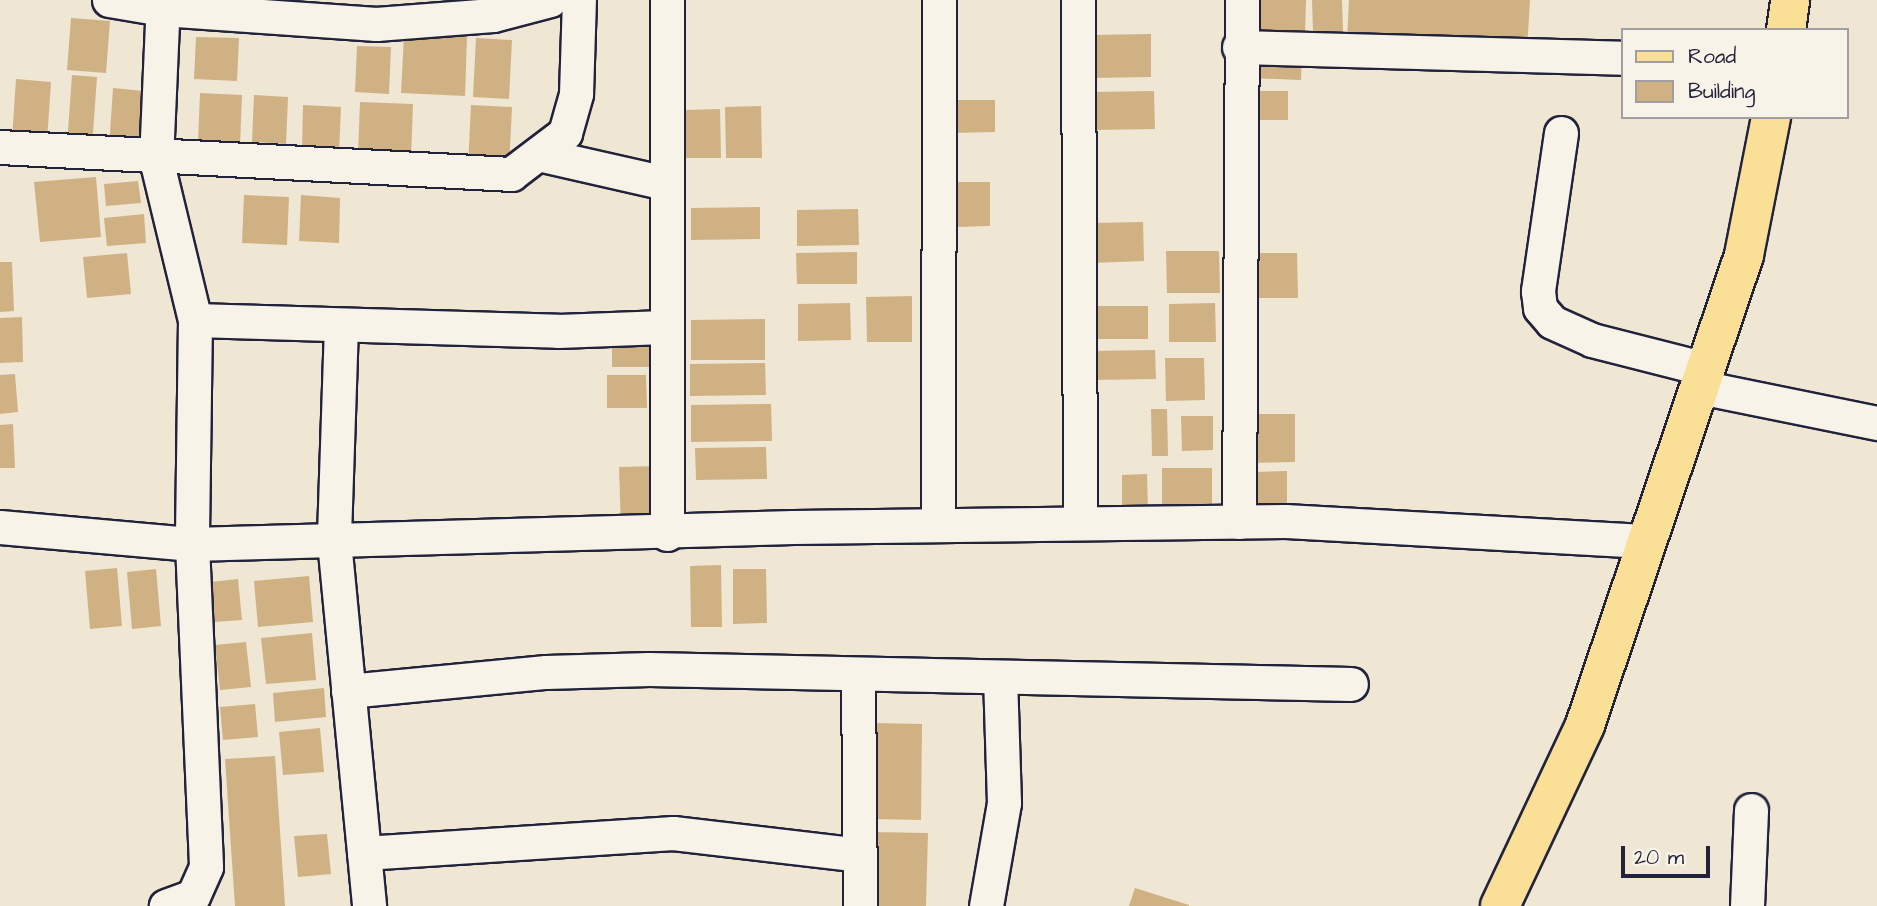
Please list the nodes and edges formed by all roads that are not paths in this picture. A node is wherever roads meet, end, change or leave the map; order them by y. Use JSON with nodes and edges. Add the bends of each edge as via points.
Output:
{"nodes":[{"id":1,"x":109,"y":0,"type":"edge"},
{"id":2,"x":550,"y":0,"type":"edge"},
{"id":3,"x":579,"y":0,"type":"edge"},
{"id":4,"x":667,"y":0,"type":"edge"},
{"id":5,"x":939,"y":0,"type":"edge"},
{"id":6,"x":1077,"y":0,"type":"edge"},
{"id":7,"x":1242,"y":0,"type":"edge"},
{"id":8,"x":1790,"y":0,"type":"edge"},
{"id":9,"x":163,"y":5,"type":"edge"},
{"id":10,"x":1786,"y":28,"type":"edge"},
{"id":11,"x":1239,"y":47,"type":"junction"},
{"id":12,"x":1622,"y":58,"type":"edge"},
{"id":13,"x":1771,"y":119,"type":"edge"},
{"id":14,"x":1561,"y":133,"type":"dead end"},
{"id":15,"x":0,"y":147,"type":"edge"},
{"id":16,"x":542,"y":155,"type":"junction"},
{"id":17,"x":156,"y":159,"type":"junction"},
{"id":18,"x":665,"y":183,"type":"junction"},
{"id":19,"x":195,"y":320,"type":"junction"},
{"id":20,"x":341,"y":325,"type":"junction"},
{"id":21,"x":664,"y":327,"type":"junction"},
{"id":22,"x":1703,"y":378,"type":"junction"},
{"id":23,"x":1877,"y":423,"type":"edge"},
{"id":24,"x":1239,"y":522,"type":"junction"},
{"id":25,"x":1080,"y":523,"type":"junction"},
{"id":26,"x":938,"y":525,"type":"junction"},
{"id":27,"x":0,"y":527,"type":"edge"},
{"id":28,"x":667,"y":534,"type":"junction"},
{"id":29,"x":334,"y":541,"type":"junction"},
{"id":30,"x":1648,"y":541,"type":"junction"},
{"id":31,"x":192,"y":544,"type":"junction"},
{"id":32,"x":858,"y":674,"type":"junction"},
{"id":33,"x":1000,"y":677,"type":"junction"},
{"id":34,"x":1351,"y":684,"type":"dead end"},
{"id":35,"x":348,"y":691,"type":"junction"},
{"id":36,"x":1751,"y":810,"type":"dead end"},
{"id":37,"x":364,"y":853,"type":"junction"},
{"id":38,"x":860,"y":855,"type":"junction"},
{"id":39,"x":166,"y":906,"type":"edge"},
{"id":40,"x":369,"y":906,"type":"edge"},
{"id":41,"x":860,"y":906,"type":"edge"},
{"id":42,"x":986,"y":906,"type":"edge"},
{"id":43,"x":1500,"y":906,"type":"edge"},
{"id":44,"x":1747,"y":906,"type":"edge"}],
"edges":[{"from":1,"to":9,"type":"street"},
{"from":2,"to":9,"type":"street","via":[[493,15],[376,24]]},
{"from":3,"to":16,"type":"street","via":[[576,94],[565,133]]},
{"from":4,"to":18,"type":"street"},
{"from":5,"to":26,"type":"street"},
{"from":6,"to":25,"type":"street"},
{"from":7,"to":11,"type":"street"},
{"from":8,"to":10,"type":"main road"},
{"from":9,"to":17,"type":"street"},
{"from":11,"to":12,"type":"street"},
{"from":11,"to":24,"type":"street"},
{"from":13,"to":22,"type":"main road","via":[[1744,255]]},
{"from":14,"to":22,"type":"street","via":[[1538,291],[1541,308],[1552,322],[1592,340]]},
{"from":15,"to":17,"type":"street"},
{"from":16,"to":17,"type":"street","via":[[511,174]]},
{"from":16,"to":18,"type":"street"},
{"from":17,"to":19,"type":"street"},
{"from":18,"to":21,"type":"street"},
{"from":19,"to":20,"type":"street"},
{"from":19,"to":31,"type":"street"},
{"from":20,"to":21,"type":"street"},
{"from":20,"to":29,"type":"street"},
{"from":21,"to":28,"type":"street"},
{"from":22,"to":23,"type":"street"},
{"from":22,"to":30,"type":"main road"},
{"from":24,"to":25,"type":"street"},
{"from":24,"to":30,"type":"street"},
{"from":25,"to":26,"type":"street"},
{"from":26,"to":28,"type":"street"},
{"from":27,"to":31,"type":"street"},
{"from":28,"to":29,"type":"street"},
{"from":29,"to":31,"type":"street"},
{"from":29,"to":35,"type":"street"},
{"from":30,"to":43,"type":"main road","via":[[1585,725]]},
{"from":31,"to":39,"type":"street","via":[[206,867],[193,896]]},
{"from":32,"to":33,"type":"street"},
{"from":32,"to":35,"type":"street","via":[[546,672]]},
{"from":32,"to":38,"type":"street"},
{"from":33,"to":34,"type":"street"},
{"from":33,"to":42,"type":"street","via":[[1004,803]]},
{"from":35,"to":37,"type":"street"},
{"from":36,"to":44,"type":"street"},
{"from":37,"to":38,"type":"street","via":[[673,833]]},
{"from":37,"to":40,"type":"street"},
{"from":38,"to":41,"type":"street"}]}
